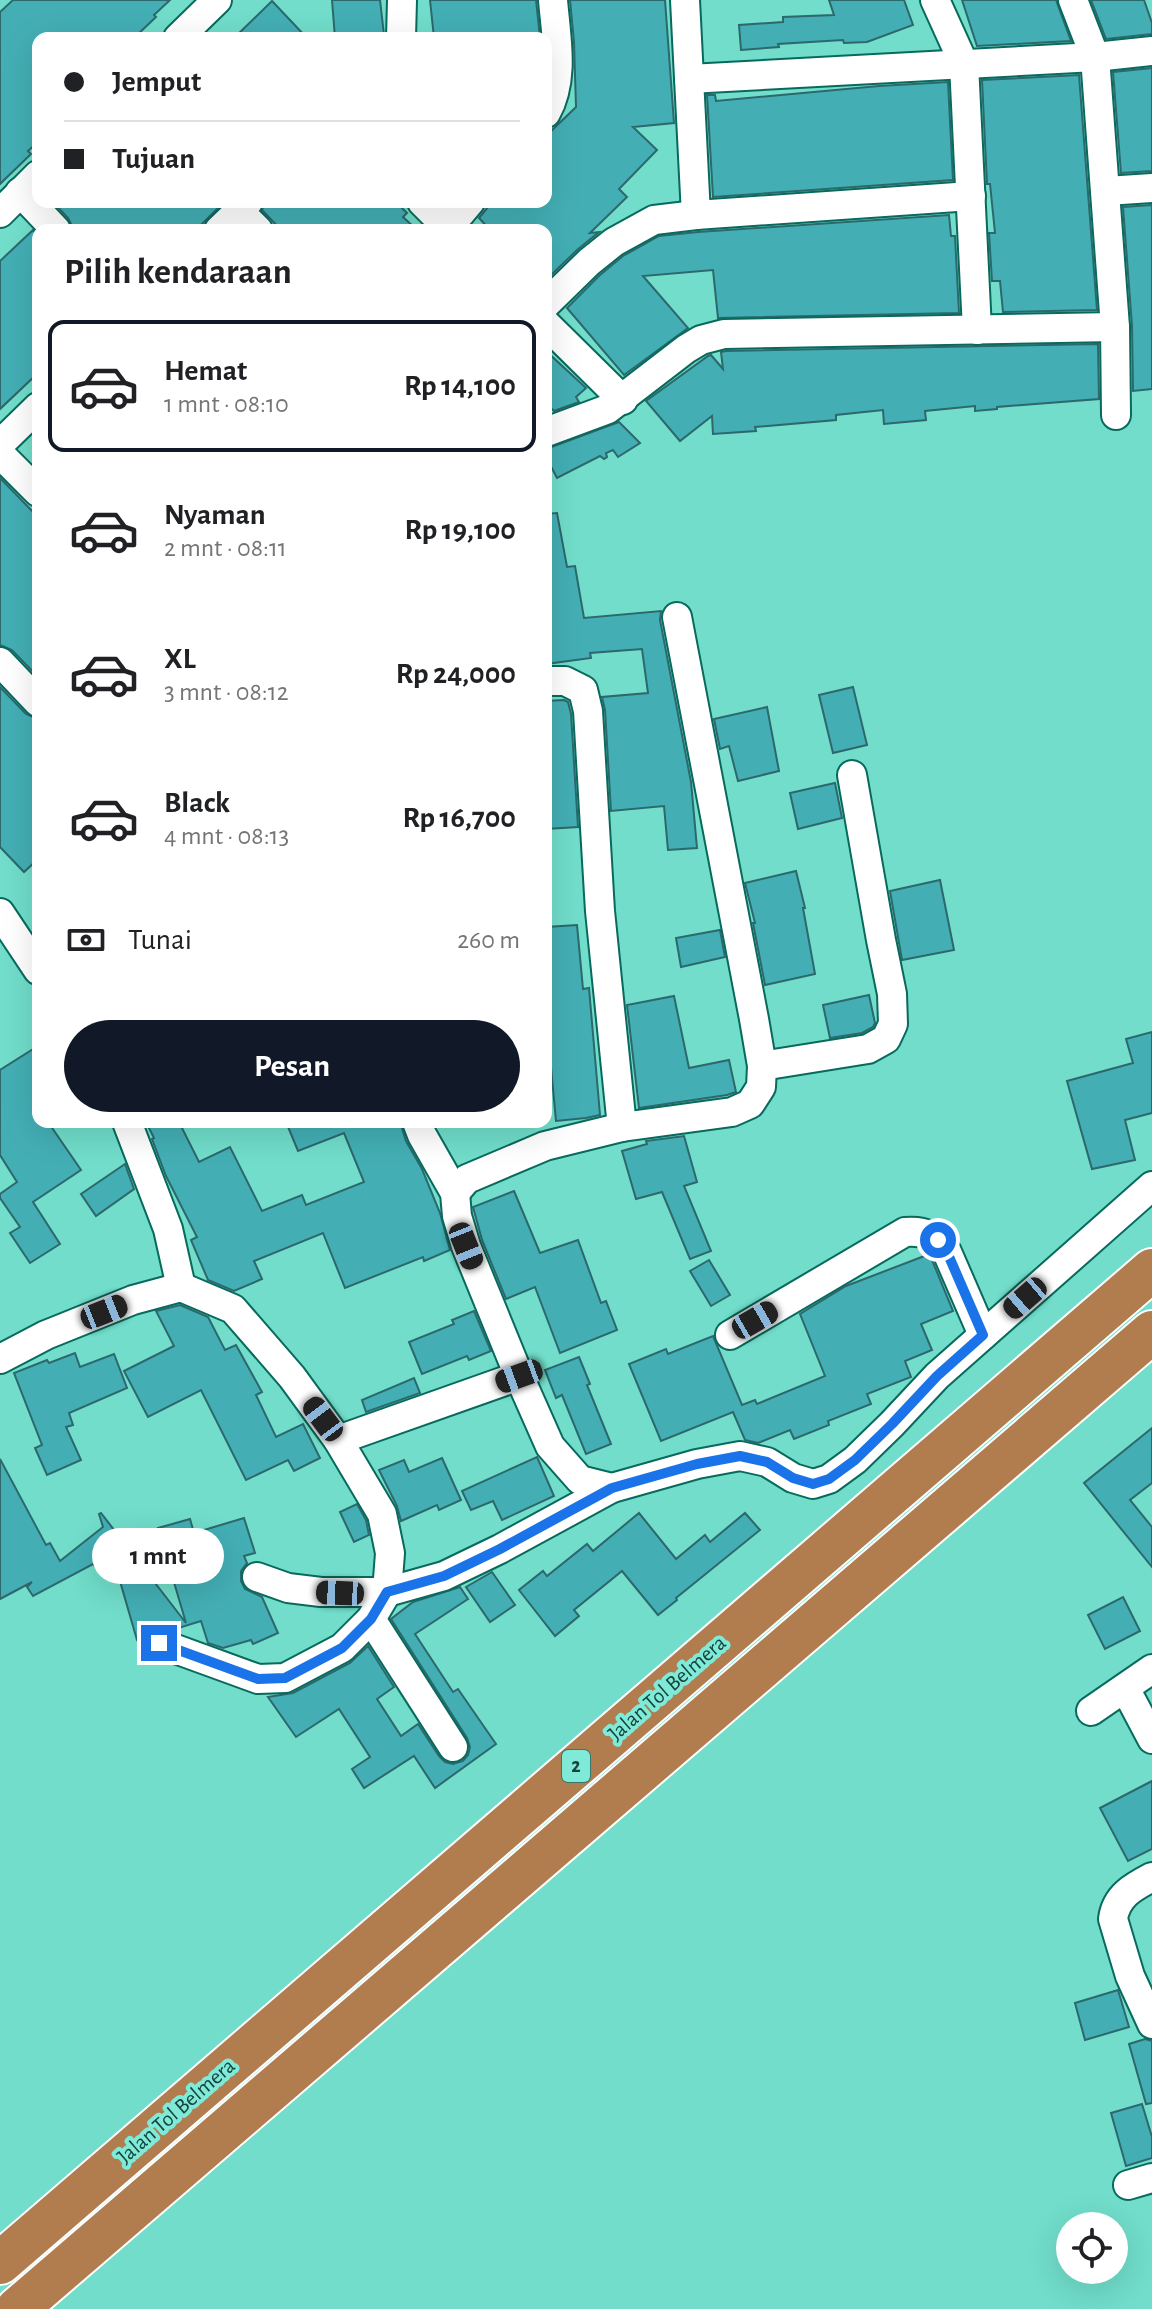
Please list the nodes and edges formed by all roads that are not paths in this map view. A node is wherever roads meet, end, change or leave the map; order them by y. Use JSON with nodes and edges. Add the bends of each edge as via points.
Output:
{"nodes":[{"id":1,"x":217,"y":0,"type":"edge"},
{"id":2,"x":402,"y":0,"type":"edge"},
{"id":3,"x":553,"y":0,"type":"edge"},
{"id":4,"x":685,"y":0,"type":"edge"},
{"id":5,"x":935,"y":0,"type":"edge"},
{"id":6,"x":1073,"y":0,"type":"edge"},
{"id":7,"x":184,"y":32,"type":"edge"},
{"id":8,"x":401,"y":32,"type":"edge"},
{"id":9,"x":1152,"y":51,"type":"edge"},
{"id":10,"x":1095,"y":57,"type":"junction"},
{"id":11,"x":964,"y":64,"type":"junction"},
{"id":12,"x":689,"y":79,"type":"junction"},
{"id":13,"x":552,"y":99,"type":"edge"},
{"id":14,"x":1152,"y":188,"type":"edge"},
{"id":15,"x":1106,"y":191,"type":"junction"},
{"id":16,"x":971,"y":196,"type":"junction"},
{"id":17,"x":12,"y":199,"type":"edge"},
{"id":18,"x":428,"y":208,"type":"edge"},
{"id":19,"x":465,"y":208,"type":"edge"},
{"id":20,"x":696,"y":215,"type":"junction"},
{"id":21,"x":47,"y":224,"type":"edge"},
{"id":22,"x":444,"y":224,"type":"edge"},
{"id":23,"x":453,"y":224,"type":"edge"},
{"id":24,"x":552,"y":298,"type":"edge"},
{"id":25,"x":1115,"y":327,"type":"junction"},
{"id":26,"x":552,"y":330,"type":"edge"},
{"id":27,"x":977,"y":330,"type":"junction"},
{"id":28,"x":623,"y":400,"type":"junction"},
{"id":29,"x":32,"y":413,"type":"edge"},
{"id":30,"x":1116,"y":415,"type":"dead end"},
{"id":31,"x":552,"y":430,"type":"edge"},
{"id":32,"x":0,"y":444,"type":"edge"},
{"id":33,"x":0,"y":454,"type":"edge"},
{"id":34,"x":32,"y":486,"type":"edge"},
{"id":35,"x":677,"y":617,"type":"dead end"},
{"id":36,"x":0,"y":662,"type":"edge"},
{"id":37,"x":552,"y":681,"type":"edge"},
{"id":38,"x":32,"y":696,"type":"edge"},
{"id":39,"x":852,"y":775,"type":"dead end"},
{"id":40,"x":0,"y":913,"type":"edge"},
{"id":41,"x":32,"y":961,"type":"edge"},
{"id":42,"x":762,"y":1066,"type":"junction"},
{"id":43,"x":622,"y":1127,"type":"junction"},
{"id":44,"x":129,"y":1128,"type":"edge"},
{"id":45,"x":419,"y":1128,"type":"edge"},
{"id":46,"x":1152,"y":1186,"type":"edge"},
{"id":47,"x":455,"y":1193,"type":"junction"},
{"id":48,"x":1152,"y":1270,"type":"edge"},
{"id":49,"x":181,"y":1287,"type":"junction"},
{"id":50,"x":1152,"y":1332,"type":"edge"},
{"id":51,"x":730,"y":1335,"type":"dead end"},
{"id":52,"x":983,"y":1335,"type":"junction"},
{"id":53,"x":0,"y":1359,"type":"edge"},
{"id":54,"x":519,"y":1376,"type":"junction"},
{"id":55,"x":338,"y":1440,"type":"junction"},
{"id":56,"x":612,"y":1488,"type":"junction"},
{"id":57,"x":257,"y":1577,"type":"dead end"},
{"id":58,"x":387,"y":1592,"type":"junction"},
{"id":59,"x":371,"y":1619,"type":"junction"},
{"id":60,"x":159,"y":1643,"type":"dead end"},
{"id":61,"x":1152,"y":1669,"type":"edge"},
{"id":62,"x":1125,"y":1688,"type":"junction"},
{"id":63,"x":1091,"y":1711,"type":"dead end"},
{"id":64,"x":1152,"y":1739,"type":"edge"},
{"id":65,"x":453,"y":1747,"type":"dead end"},
{"id":66,"x":1152,"y":1877,"type":"edge"},
{"id":67,"x":1152,"y":2024,"type":"edge"},
{"id":68,"x":0,"y":2263,"type":"edge"},
{"id":69,"x":22,"y":2305,"type":"edge"}],
"edges":[{"from":1,"to":7,"type":"street"},
{"from":2,"to":8,"type":"street"},
{"from":3,"to":13,"type":"street","via":[[557,58]]},
{"from":4,"to":12,"type":"street"},
{"from":5,"to":11,"type":"street"},
{"from":6,"to":10,"type":"street"},
{"from":9,"to":10,"type":"street"},
{"from":10,"to":11,"type":"street"},
{"from":10,"to":15,"type":"street"},
{"from":11,"to":12,"type":"street"},
{"from":11,"to":16,"type":"street"},
{"from":12,"to":20,"type":"street"},
{"from":14,"to":15,"type":"street"},
{"from":15,"to":25,"type":"street"},
{"from":16,"to":20,"type":"street"},
{"from":16,"to":27,"type":"street"},
{"from":17,"to":21,"type":"street"},
{"from":18,"to":22,"type":"street"},
{"from":19,"to":23,"type":"street"},
{"from":20,"to":24,"type":"street","via":[[654,220],[614,242]]},
{"from":25,"to":27,"type":"street"},
{"from":25,"to":30,"type":"street"},
{"from":26,"to":28,"type":"street"},
{"from":27,"to":28,"type":"street","via":[[724,334],[686,349]]},
{"from":28,"to":31,"type":"street"},
{"from":29,"to":32,"type":"street"},
{"from":33,"to":34,"type":"street"},
{"from":35,"to":42,"type":"street"},
{"from":36,"to":38,"type":"street"},
{"from":37,"to":43,"type":"street","via":[[583,690],[588,711],[600,911]]},
{"from":39,"to":42,"type":"street","via":[[893,1024],[886,1039],[868,1049]]},
{"from":40,"to":41,"type":"street"},
{"from":42,"to":43,"type":"street","via":[[761,1087],[750,1104],[732,1112]]},
{"from":43,"to":47,"type":"street","via":[[545,1146],[467,1179]]},
{"from":44,"to":49,"type":"street","via":[[168,1229]]},
{"from":45,"to":47,"type":"street"},
{"from":46,"to":52,"type":"street"},
{"from":47,"to":54,"type":"street","via":[[466,1246]]},
{"from":48,"to":68,"type":"highway","name":"Jalan Tol Belmera","number":"2"},
{"from":49,"to":53,"type":"street","via":[[133,1300]]},
{"from":49,"to":55,"type":"street","via":[[233,1309]]},
{"from":50,"to":69,"type":"highway","name":"Jalan Tol Belmera","number":"2"},
{"from":51,"to":52,"type":"street","via":[[905,1232],[917,1231],[938,1240],[947,1252]]},
{"from":52,"to":56,"type":"street","via":[[829,1479],[813,1484],[767,1462],[740,1456]]},
{"from":54,"to":55,"type":"street"},
{"from":54,"to":56,"type":"street","via":[[550,1446],[580,1480]]},
{"from":55,"to":58,"type":"street","via":[[382,1514],[390,1553]]},
{"from":56,"to":58,"type":"street","via":[[444,1576]]},
{"from":57,"to":58,"type":"street","via":[[310,1591]]},
{"from":58,"to":59,"type":"street"},
{"from":59,"to":60,"type":"street","via":[[342,1648],[285,1678],[258,1679]]},
{"from":59,"to":65,"type":"street"},
{"from":61,"to":62,"type":"street"},
{"from":62,"to":63,"type":"street"},
{"from":62,"to":64,"type":"street"},
{"from":66,"to":67,"type":"street","via":[[1125,1892],[1113,1919]]}]}
